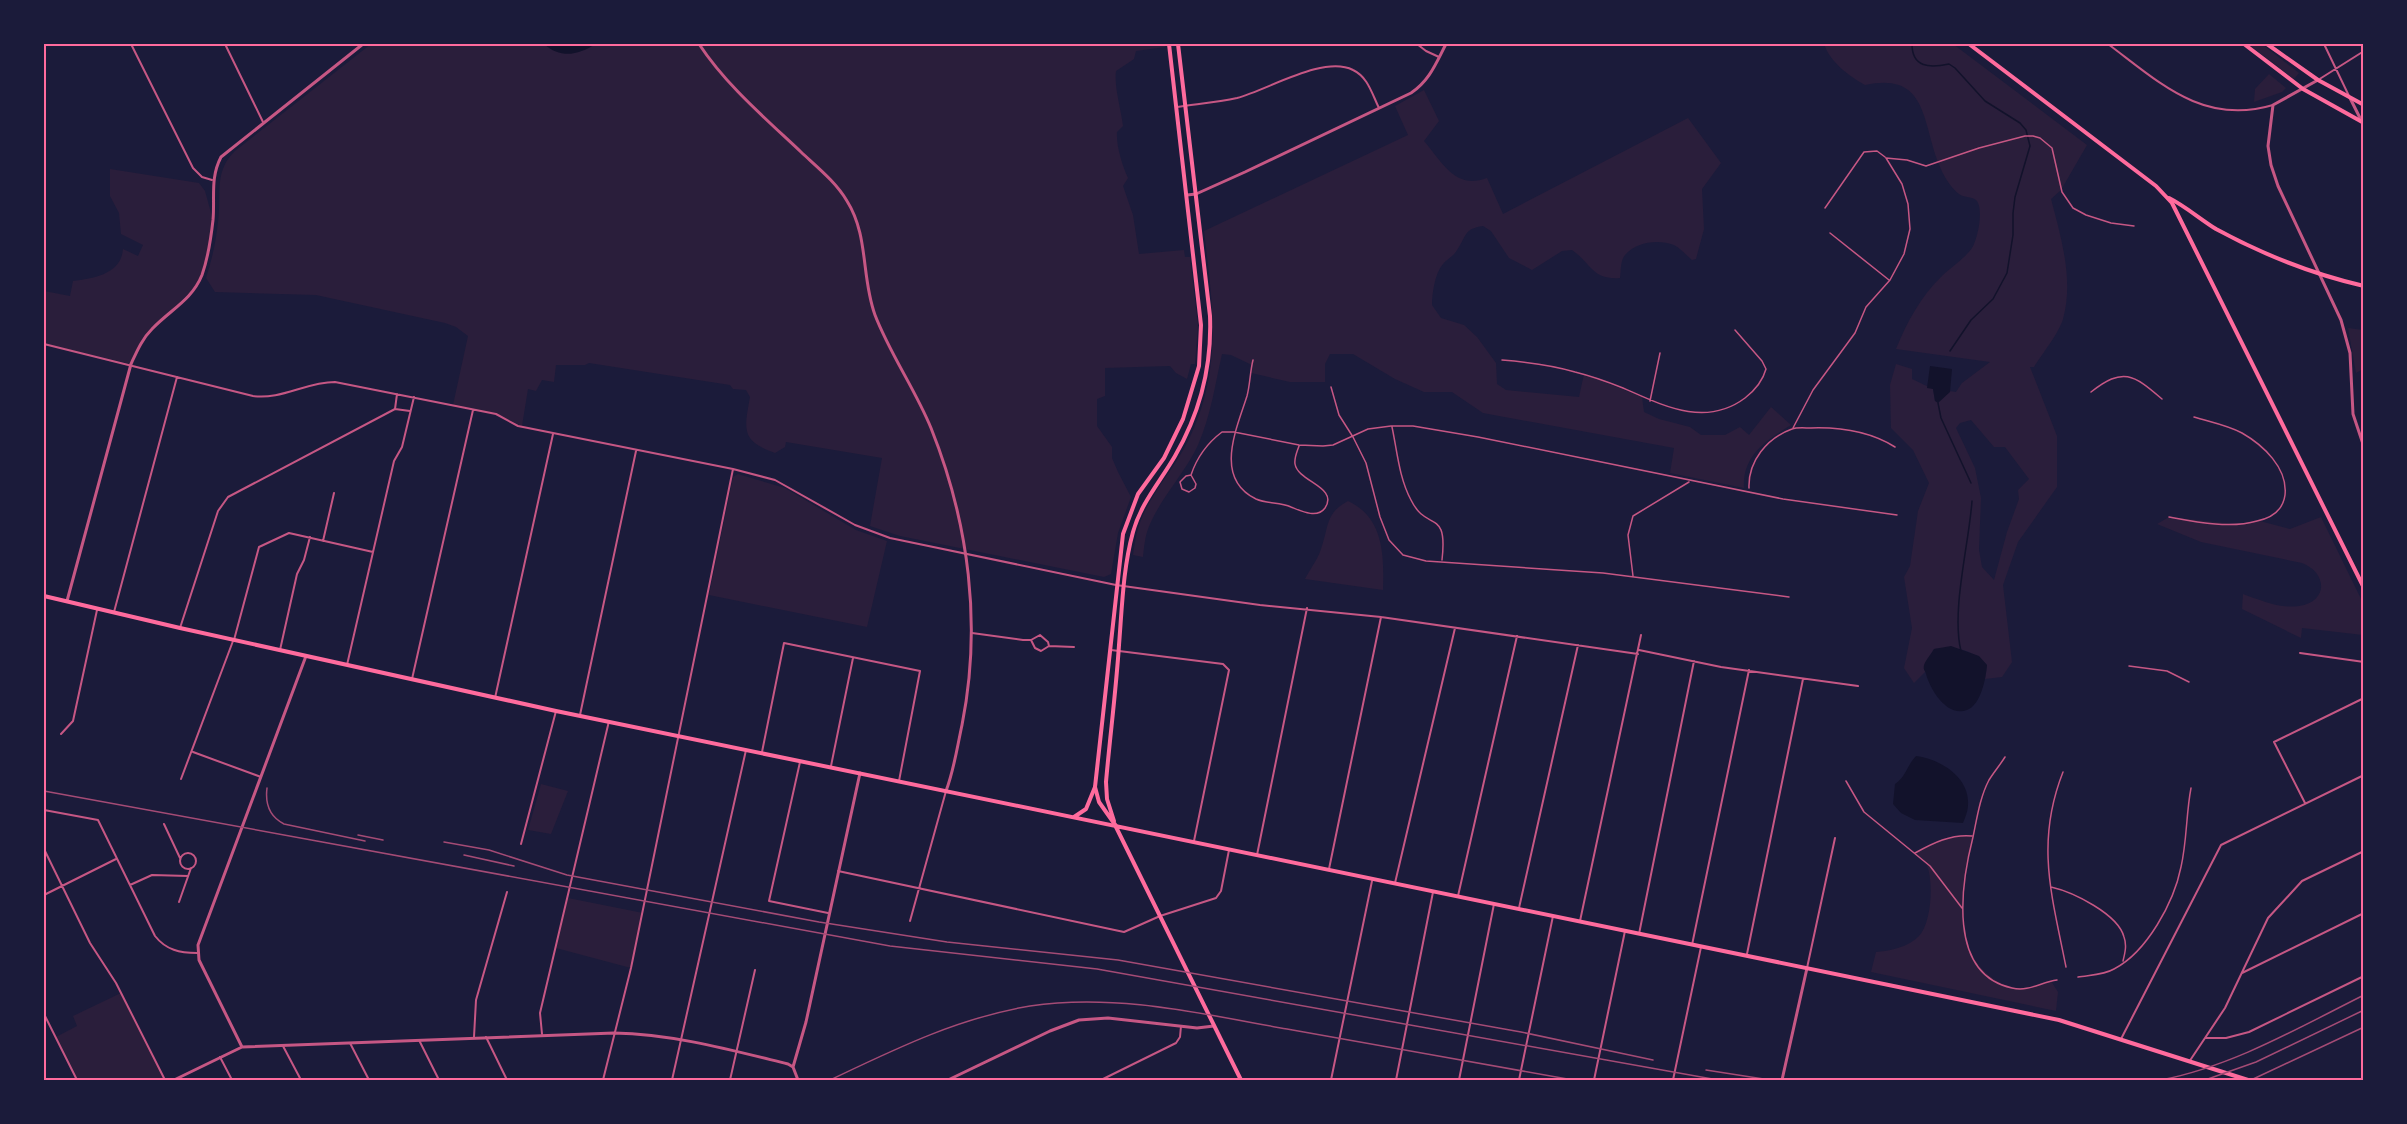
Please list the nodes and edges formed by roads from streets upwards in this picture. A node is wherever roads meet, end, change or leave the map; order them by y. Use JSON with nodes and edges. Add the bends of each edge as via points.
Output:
{"nodes":[{"id":1,"x":131,"y":44,"type":"edge"},
{"id":2,"x":225,"y":44,"type":"edge"},
{"id":3,"x":363,"y":44,"type":"edge"},
{"id":4,"x":699,"y":44,"type":"edge"},
{"id":5,"x":1170,"y":44,"type":"edge"},
{"id":6,"x":1178,"y":44,"type":"edge"},
{"id":7,"x":1418,"y":44,"type":"edge"},
{"id":8,"x":1446,"y":44,"type":"edge"},
{"id":9,"x":1969,"y":44,"type":"edge"},
{"id":10,"x":2108,"y":44,"type":"edge"},
{"id":11,"x":2244,"y":44,"type":"edge"},
{"id":12,"x":2267,"y":44,"type":"edge"},
{"id":13,"x":2324,"y":44,"type":"edge"},
{"id":14,"x":2364,"y":51,"type":"edge"},
{"id":15,"x":1439,"y":57,"type":"junction"},
{"id":16,"x":2337,"y":70,"type":"junction"},
{"id":17,"x":2318,"y":80,"type":"junction"},
{"id":18,"x":2303,"y":89,"type":"junction"},
{"id":19,"x":2350,"y":98,"type":"junction"},
{"id":20,"x":2273,"y":105,"type":"junction"},
{"id":21,"x":2364,"y":105,"type":"edge"},
{"id":22,"x":1186,"y":106,"type":"junction"},
{"id":23,"x":1177,"y":107,"type":"junction"},
{"id":24,"x":1379,"y":108,"type":"junction"},
{"id":25,"x":263,"y":122,"type":"junction"},
{"id":26,"x":2363,"y":124,"type":"edge"},
{"id":27,"x":212,"y":180,"type":"junction"},
{"id":28,"x":1196,"y":194,"type":"junction"},
{"id":29,"x":1187,"y":195,"type":"junction"},
{"id":30,"x":2167,"y":197,"type":"junction"},
{"id":31,"x":2321,"y":275,"type":"junction"},
{"id":32,"x":2364,"y":286,"type":"edge"},
{"id":33,"x":44,"y":344,"type":"edge"},
{"id":34,"x":131,"y":364,"type":"junction"},
{"id":35,"x":178,"y":376,"type":"junction"},
{"id":36,"x":397,"y":393,"type":"junction"},
{"id":37,"x":414,"y":397,"type":"junction"},
{"id":38,"x":395,"y":409,"type":"junction"},
{"id":39,"x":473,"y":409,"type":"junction"},
{"id":40,"x":410,"y":411,"type":"junction"},
{"id":41,"x":1183,"y":419,"type":"junction"},
{"id":42,"x":1192,"y":424,"type":"junction"},
{"id":43,"x":554,"y":433,"type":"junction"},
{"id":44,"x":2364,"y":447,"type":"edge"},
{"id":45,"x":636,"y":451,"type":"junction"},
{"id":46,"x":1164,"y":458,"type":"junction"},
{"id":47,"x":1171,"y":462,"type":"junction"},
{"id":48,"x":733,"y":468,"type":"junction"},
{"id":49,"x":334,"y":493,"type":"dead end"},
{"id":50,"x":309,"y":537,"type":"junction"},
{"id":51,"x":323,"y":541,"type":"junction"},
{"id":52,"x":373,"y":552,"type":"junction"},
{"id":53,"x":967,"y":554,"type":"junction"},
{"id":54,"x":1116,"y":585,"type":"junction"},
{"id":55,"x":1124,"y":586,"type":"junction"},
{"id":56,"x":2364,"y":588,"type":"edge"},
{"id":57,"x":44,"y":596,"type":"edge"},
{"id":58,"x":67,"y":601,"type":"junction"},
{"id":59,"x":98,"y":608,"type":"junction"},
{"id":60,"x":1307,"y":608,"type":"junction"},
{"id":61,"x":114,"y":612,"type":"junction"},
{"id":62,"x":1381,"y":617,"type":"junction"},
{"id":63,"x":1455,"y":627,"type":"junction"},
{"id":64,"x":180,"y":628,"type":"junction"},
{"id":65,"x":972,"y":633,"type":"junction"},
{"id":66,"x":1641,"y":635,"type":"dead end"},
{"id":67,"x":1517,"y":636,"type":"junction"},
{"id":68,"x":234,"y":640,"type":"junction"},
{"id":69,"x":1031,"y":640,"type":"junction"},
{"id":70,"x":1578,"y":644,"type":"junction"},
{"id":71,"x":1049,"y":646,"type":"junction"},
{"id":72,"x":1074,"y":647,"type":"dead end"},
{"id":73,"x":1111,"y":650,"type":"junction"},
{"id":74,"x":280,"y":651,"type":"junction"},
{"id":75,"x":1119,"y":651,"type":"junction"},
{"id":76,"x":1638,"y":652,"type":"junction"},
{"id":77,"x":2300,"y":653,"type":"dead end"},
{"id":78,"x":306,"y":656,"type":"junction"},
{"id":79,"x":853,"y":658,"type":"junction"},
{"id":80,"x":1694,"y":661,"type":"junction"},
{"id":81,"x":2364,"y":662,"type":"edge"},
{"id":82,"x":346,"y":665,"type":"junction"},
{"id":83,"x":1749,"y":670,"type":"junction"},
{"id":84,"x":412,"y":679,"type":"junction"},
{"id":85,"x":1803,"y":679,"type":"junction"},
{"id":86,"x":1858,"y":686,"type":"dead end"},
{"id":87,"x":495,"y":698,"type":"junction"},
{"id":88,"x":2364,"y":698,"type":"edge"},
{"id":89,"x":556,"y":711,"type":"junction"},
{"id":90,"x":580,"y":715,"type":"junction"},
{"id":91,"x":609,"y":721,"type":"junction"},
{"id":92,"x":60,"y":734,"type":"dead end"},
{"id":93,"x":679,"y":736,"type":"junction"},
{"id":94,"x":747,"y":750,"type":"junction"},
{"id":95,"x":192,"y":751,"type":"junction"},
{"id":96,"x":762,"y":752,"type":"junction"},
{"id":97,"x":801,"y":760,"type":"junction"},
{"id":98,"x":831,"y":766,"type":"junction"},
{"id":99,"x":860,"y":773,"type":"junction"},
{"id":100,"x":2364,"y":775,"type":"edge"},
{"id":101,"x":261,"y":777,"type":"junction"},
{"id":102,"x":182,"y":779,"type":"dead end"},
{"id":103,"x":899,"y":781,"type":"junction"},
{"id":104,"x":1095,"y":787,"type":"junction"},
{"id":105,"x":946,"y":791,"type":"junction"},
{"id":106,"x":2306,"y":803,"type":"junction"},
{"id":107,"x":44,"y":810,"type":"edge"},
{"id":108,"x":1073,"y":817,"type":"junction"},
{"id":109,"x":164,"y":824,"type":"dead end"},
{"id":110,"x":1116,"y":826,"type":"junction"},
{"id":111,"x":1834,"y":838,"type":"dead end"},
{"id":112,"x":521,"y":844,"type":"dead end"},
{"id":113,"x":1194,"y":844,"type":"junction"},
{"id":114,"x":44,"y":849,"type":"edge"},
{"id":115,"x":1229,"y":850,"type":"junction"},
{"id":116,"x":2364,"y":851,"type":"edge"},
{"id":117,"x":1257,"y":855,"type":"junction"},
{"id":118,"x":180,"y":858,"type":"junction"},
{"id":119,"x":117,"y":859,"type":"junction"},
{"id":120,"x":191,"y":868,"type":"junction"},
{"id":121,"x":1329,"y":869,"type":"junction"},
{"id":122,"x":838,"y":871,"type":"junction"},
{"id":123,"x":188,"y":876,"type":"junction"},
{"id":124,"x":1373,"y":878,"type":"junction"},
{"id":125,"x":1395,"y":883,"type":"junction"},
{"id":126,"x":130,"y":885,"type":"junction"},
{"id":127,"x":61,"y":886,"type":"junction"},
{"id":128,"x":920,"y":888,"type":"junction"},
{"id":129,"x":1434,"y":891,"type":"junction"},
{"id":130,"x":507,"y":892,"type":"dead end"},
{"id":131,"x":44,"y":895,"type":"edge"},
{"id":132,"x":1458,"y":896,"type":"junction"},
{"id":133,"x":179,"y":902,"type":"dead end"},
{"id":134,"x":1494,"y":903,"type":"junction"},
{"id":135,"x":1519,"y":908,"type":"junction"},
{"id":136,"x":828,"y":913,"type":"junction"},
{"id":137,"x":2364,"y":913,"type":"edge"},
{"id":138,"x":1553,"y":915,"type":"junction"},
{"id":139,"x":1160,"y":916,"type":"junction"},
{"id":140,"x":910,"y":921,"type":"dead end"},
{"id":141,"x":1580,"y":921,"type":"junction"},
{"id":142,"x":1624,"y":930,"type":"junction"},
{"id":143,"x":1639,"y":934,"type":"junction"},
{"id":144,"x":1692,"y":945,"type":"junction"},
{"id":145,"x":1701,"y":947,"type":"junction"},
{"id":146,"x":197,"y":953,"type":"junction"},
{"id":147,"x":1746,"y":957,"type":"junction"},
{"id":148,"x":1807,"y":968,"type":"junction"},
{"id":149,"x":755,"y":969,"type":"dead end"},
{"id":150,"x":2242,"y":973,"type":"junction"},
{"id":151,"x":2364,"y":976,"type":"edge"},
{"id":152,"x":44,"y":1006,"type":"edge"},
{"id":153,"x":1181,"y":1025,"type":"junction"},
{"id":154,"x":1214,"y":1026,"type":"junction"},
{"id":155,"x":614,"y":1033,"type":"junction"},
{"id":156,"x":542,"y":1034,"type":"junction"},
{"id":157,"x":486,"y":1036,"type":"junction"},
{"id":158,"x":474,"y":1037,"type":"junction"},
{"id":159,"x":2206,"y":1038,"type":"junction"},
{"id":160,"x":419,"y":1039,"type":"junction"},
{"id":161,"x":682,"y":1039,"type":"junction"},
{"id":162,"x":2121,"y":1039,"type":"junction"},
{"id":163,"x":350,"y":1042,"type":"junction"},
{"id":164,"x":283,"y":1045,"type":"junction"},
{"id":165,"x":242,"y":1047,"type":"junction"},
{"id":166,"x":736,"y":1052,"type":"junction"},
{"id":167,"x":220,"y":1057,"type":"junction"},
{"id":168,"x":2189,"y":1062,"type":"junction"},
{"id":169,"x":793,"y":1067,"type":"junction"},
{"id":170,"x":77,"y":1080,"type":"edge"},
{"id":171,"x":165,"y":1080,"type":"edge"},
{"id":172,"x":174,"y":1080,"type":"edge"},
{"id":173,"x":232,"y":1080,"type":"edge"},
{"id":174,"x":301,"y":1080,"type":"edge"},
{"id":175,"x":369,"y":1080,"type":"edge"},
{"id":176,"x":439,"y":1080,"type":"edge"},
{"id":177,"x":507,"y":1080,"type":"edge"},
{"id":178,"x":603,"y":1080,"type":"edge"},
{"id":179,"x":672,"y":1080,"type":"edge"},
{"id":180,"x":730,"y":1080,"type":"edge"},
{"id":181,"x":798,"y":1080,"type":"edge"},
{"id":182,"x":948,"y":1080,"type":"edge"},
{"id":183,"x":1101,"y":1080,"type":"edge"},
{"id":184,"x":1241,"y":1080,"type":"edge"},
{"id":185,"x":1331,"y":1080,"type":"edge"},
{"id":186,"x":1395,"y":1080,"type":"edge"},
{"id":187,"x":1458,"y":1080,"type":"edge"},
{"id":188,"x":1519,"y":1080,"type":"edge"},
{"id":189,"x":1594,"y":1080,"type":"edge"},
{"id":190,"x":1673,"y":1080,"type":"edge"},
{"id":191,"x":1782,"y":1080,"type":"edge"},
{"id":192,"x":2248,"y":1080,"type":"edge"}],
"edges":[{"from":1,"to":27,"type":"street","via":[[193,168]]},
{"from":2,"to":25,"type":"street"},
{"from":3,"to":25,"type":"street"},
{"from":4,"to":53,"type":"street","via":[[732,87],[830,179],[848,202],[861,236],[873,309],[930,425],[953,491]]},
{"from":5,"to":23,"type":"main road"},
{"from":6,"to":22,"type":"main road"},
{"from":7,"to":15,"type":"street"},
{"from":8,"to":15,"type":"street"},
{"from":9,"to":30,"type":"main road"},
{"from":10,"to":20,"type":"street","via":[[2170,91],[2196,104],[2229,110]]},
{"from":11,"to":18,"type":"main road"},
{"from":12,"to":17,"type":"main road"},
{"from":13,"to":16,"type":"street"},
{"from":14,"to":16,"type":"street"},
{"from":15,"to":24,"type":"street","via":[[1424,83]]},
{"from":16,"to":17,"type":"street"},
{"from":16,"to":19,"type":"street"},
{"from":17,"to":18,"type":"street"},
{"from":17,"to":19,"type":"main road"},
{"from":18,"to":20,"type":"street"},
{"from":18,"to":26,"type":"main road"},
{"from":19,"to":21,"type":"main road"},
{"from":19,"to":26,"type":"street"},
{"from":20,"to":31,"type":"street","via":[[2268,136],[2271,165]]},
{"from":22,"to":23,"type":"street"},
{"from":22,"to":24,"type":"street","via":[[1238,98],[1288,77],[1341,67],[1362,77]]},
{"from":22,"to":28,"type":"main road"},
{"from":23,"to":29,"type":"main road"},
{"from":24,"to":28,"type":"street"},
{"from":25,"to":27,"type":"street","via":[[221,157]]},
{"from":27,"to":34,"type":"street","via":[[213,220],[201,277],[178,308],[147,334]]},
{"from":28,"to":29,"type":"street"},
{"from":28,"to":42,"type":"main road","via":[[1210,334],[1203,390]]},
{"from":29,"to":41,"type":"main road","via":[[1201,344],[1196,379]]},
{"from":30,"to":31,"type":"main road","via":[[2246,244]]},
{"from":30,"to":56,"type":"main road"},
{"from":31,"to":32,"type":"main road"},
{"from":31,"to":44,"type":"street","via":[[2349,346],[2352,404]]},
{"from":33,"to":34,"type":"street"},
{"from":34,"to":35,"type":"street"},
{"from":34,"to":58,"type":"street"},
{"from":35,"to":36,"type":"street","via":[[261,397],[327,382]]},
{"from":35,"to":61,"type":"street"},
{"from":36,"to":37,"type":"street"},
{"from":36,"to":38,"type":"street"},
{"from":37,"to":39,"type":"street"},
{"from":37,"to":40,"type":"street"},
{"from":38,"to":40,"type":"street"},
{"from":38,"to":64,"type":"street","via":[[228,497],[218,511]]},
{"from":39,"to":43,"type":"street","via":[[496,414],[518,426]]},
{"from":39,"to":84,"type":"street"},
{"from":40,"to":52,"type":"street"},
{"from":41,"to":42,"type":"street"},
{"from":41,"to":46,"type":"main road"},
{"from":42,"to":47,"type":"main road"},
{"from":43,"to":45,"type":"street"},
{"from":43,"to":87,"type":"street"},
{"from":45,"to":48,"type":"street"},
{"from":45,"to":90,"type":"street"},
{"from":46,"to":47,"type":"main road"},
{"from":46,"to":54,"type":"main road","via":[[1129,513]]},
{"from":47,"to":55,"type":"main road","via":[[1136,522]]},
{"from":48,"to":53,"type":"street","via":[[785,483],[848,521],[890,538]]},
{"from":48,"to":93,"type":"street"},
{"from":49,"to":51,"type":"street"},
{"from":50,"to":51,"type":"street"},
{"from":50,"to":68,"type":"street","via":[[289,533],[258,548]]},
{"from":50,"to":74,"type":"street"},
{"from":51,"to":52,"type":"street"},
{"from":52,"to":82,"type":"street"},
{"from":53,"to":54,"type":"street"},
{"from":53,"to":65,"type":"street"},
{"from":54,"to":55,"type":"street"},
{"from":54,"to":73,"type":"main road"},
{"from":55,"to":60,"type":"street"},
{"from":55,"to":75,"type":"main road"},
{"from":57,"to":58,"type":"main road"},
{"from":58,"to":59,"type":"main road"},
{"from":59,"to":61,"type":"main road"},
{"from":59,"to":92,"type":"street","via":[[73,721]]},
{"from":60,"to":62,"type":"street"},
{"from":60,"to":117,"type":"street"},
{"from":61,"to":64,"type":"main road"},
{"from":62,"to":63,"type":"street"},
{"from":62,"to":121,"type":"street"},
{"from":63,"to":67,"type":"street"},
{"from":63,"to":125,"type":"street"},
{"from":64,"to":68,"type":"main road"},
{"from":65,"to":69,"type":"street"},
{"from":65,"to":105,"type":"street","via":[[964,714]]},
{"from":66,"to":76,"type":"street"},
{"from":67,"to":70,"type":"street"},
{"from":67,"to":132,"type":"street"},
{"from":68,"to":74,"type":"main road"},
{"from":68,"to":95,"type":"street"},
{"from":69,"to":71,"type":"street","via":[[1040,635]]},
{"from":69,"to":71,"type":"street","via":[[1041,651]]},
{"from":70,"to":76,"type":"street"},
{"from":70,"to":135,"type":"street"},
{"from":71,"to":72,"type":"street"},
{"from":73,"to":75,"type":"street"},
{"from":73,"to":104,"type":"main road"},
{"from":74,"to":78,"type":"main road"},
{"from":75,"to":110,"type":"main road","via":[[1106,782]]},
{"from":75,"to":113,"type":"street","via":[[1223,664],[1229,670]]},
{"from":76,"to":80,"type":"street"},
{"from":76,"to":141,"type":"street"},
{"from":77,"to":81,"type":"street"},
{"from":78,"to":82,"type":"main road"},
{"from":78,"to":101,"type":"street"},
{"from":79,"to":96,"type":"street","via":[[784,643]]},
{"from":79,"to":98,"type":"street"},
{"from":79,"to":103,"type":"street","via":[[920,671]]},
{"from":80,"to":83,"type":"street"},
{"from":80,"to":143,"type":"street"},
{"from":82,"to":84,"type":"main road"},
{"from":83,"to":85,"type":"street"},
{"from":83,"to":144,"type":"street"},
{"from":84,"to":87,"type":"main road"},
{"from":85,"to":86,"type":"street"},
{"from":85,"to":147,"type":"street"},
{"from":87,"to":89,"type":"main road"},
{"from":88,"to":106,"type":"street","via":[[2274,742]]},
{"from":89,"to":90,"type":"main road"},
{"from":89,"to":112,"type":"street"},
{"from":90,"to":91,"type":"main road"},
{"from":91,"to":93,"type":"main road"},
{"from":91,"to":156,"type":"street","via":[[540,1013]]},
{"from":93,"to":94,"type":"main road"},
{"from":93,"to":155,"type":"street"},
{"from":94,"to":96,"type":"main road"},
{"from":94,"to":161,"type":"street"},
{"from":95,"to":101,"type":"street"},
{"from":95,"to":102,"type":"street"},
{"from":96,"to":97,"type":"main road"},
{"from":97,"to":98,"type":"main road"},
{"from":97,"to":136,"type":"street","via":[[770,901]]},
{"from":98,"to":99,"type":"main road"},
{"from":99,"to":103,"type":"main road"},
{"from":99,"to":122,"type":"street"},
{"from":100,"to":106,"type":"street"},
{"from":101,"to":146,"type":"street"},
{"from":103,"to":105,"type":"main road"},
{"from":104,"to":108,"type":"main road","via":[[1086,809]]},
{"from":104,"to":110,"type":"main road","via":[[1099,802]]},
{"from":105,"to":108,"type":"main road"},
{"from":105,"to":128,"type":"street"},
{"from":106,"to":162,"type":"street","via":[[2221,845]]},
{"from":107,"to":119,"type":"street","via":[[98,820]]},
{"from":108,"to":110,"type":"main road"},
{"from":109,"to":118,"type":"street"},
{"from":110,"to":113,"type":"main road"},
{"from":110,"to":139,"type":"main road"},
{"from":111,"to":148,"type":"street"},
{"from":113,"to":115,"type":"main road"},
{"from":114,"to":127,"type":"street"},
{"from":115,"to":117,"type":"main road"},
{"from":115,"to":139,"type":"street","via":[[1216,898]]},
{"from":116,"to":150,"type":"street","via":[[2302,881],[2268,918]]},
{"from":117,"to":121,"type":"main road"},
{"from":118,"to":120,"type":"street","via":[[183,868]]},
{"from":118,"to":120,"type":"street","via":[[186,853],[193,855],[196,862]]},
{"from":119,"to":126,"type":"street"},
{"from":119,"to":127,"type":"street"},
{"from":120,"to":123,"type":"street"},
{"from":121,"to":124,"type":"main road"},
{"from":122,"to":128,"type":"street"},
{"from":122,"to":136,"type":"street"},
{"from":123,"to":126,"type":"street","via":[[152,875]]},
{"from":123,"to":133,"type":"street"},
{"from":124,"to":125,"type":"main road"},
{"from":124,"to":185,"type":"street"},
{"from":125,"to":129,"type":"main road"},
{"from":126,"to":146,"type":"street","via":[[160,942],[175,951]]},
{"from":127,"to":131,"type":"street"},
{"from":127,"to":171,"type":"street"},
{"from":128,"to":139,"type":"street","via":[[1124,932]]},
{"from":128,"to":140,"type":"street"},
{"from":129,"to":132,"type":"main road"},
{"from":129,"to":186,"type":"street"},
{"from":130,"to":158,"type":"street","via":[[476,1000]]},
{"from":132,"to":134,"type":"main road"},
{"from":134,"to":135,"type":"main road"},
{"from":134,"to":187,"type":"street"},
{"from":135,"to":138,"type":"main road"},
{"from":136,"to":169,"type":"street"},
{"from":137,"to":150,"type":"street"},
{"from":138,"to":141,"type":"main road"},
{"from":138,"to":188,"type":"street"},
{"from":139,"to":154,"type":"main road"},
{"from":141,"to":142,"type":"main road"},
{"from":142,"to":143,"type":"main road"},
{"from":142,"to":189,"type":"street"},
{"from":143,"to":144,"type":"main road"},
{"from":144,"to":145,"type":"main road"},
{"from":145,"to":147,"type":"main road"},
{"from":145,"to":190,"type":"street"},
{"from":146,"to":165,"type":"street"},
{"from":147,"to":148,"type":"main road"},
{"from":148,"to":162,"type":"main road","via":[[2059,1020]]},
{"from":148,"to":191,"type":"street"},
{"from":149,"to":166,"type":"street"},
{"from":150,"to":159,"type":"street"},
{"from":151,"to":159,"type":"street","via":[[2249,1032]]},
{"from":152,"to":170,"type":"street","via":[[45,1016]]},
{"from":153,"to":154,"type":"street"},
{"from":153,"to":182,"type":"street","via":[[1108,1018],[1079,1020]]},
{"from":153,"to":183,"type":"street","via":[[1176,1043]]},
{"from":154,"to":184,"type":"main road"},
{"from":155,"to":156,"type":"street"},
{"from":155,"to":161,"type":"street"},
{"from":155,"to":178,"type":"street"},
{"from":156,"to":157,"type":"street"},
{"from":157,"to":158,"type":"street"},
{"from":157,"to":177,"type":"street"},
{"from":158,"to":160,"type":"street"},
{"from":159,"to":168,"type":"street"},
{"from":160,"to":163,"type":"street"},
{"from":160,"to":176,"type":"street"},
{"from":161,"to":166,"type":"street"},
{"from":161,"to":179,"type":"street"},
{"from":162,"to":168,"type":"main road"},
{"from":163,"to":164,"type":"street"},
{"from":163,"to":175,"type":"street"},
{"from":164,"to":165,"type":"street"},
{"from":164,"to":174,"type":"street"},
{"from":165,"to":167,"type":"street"},
{"from":166,"to":169,"type":"street"},
{"from":166,"to":180,"type":"street"},
{"from":167,"to":172,"type":"street"},
{"from":167,"to":173,"type":"street"},
{"from":168,"to":192,"type":"main road"},
{"from":169,"to":181,"type":"street"}]}
